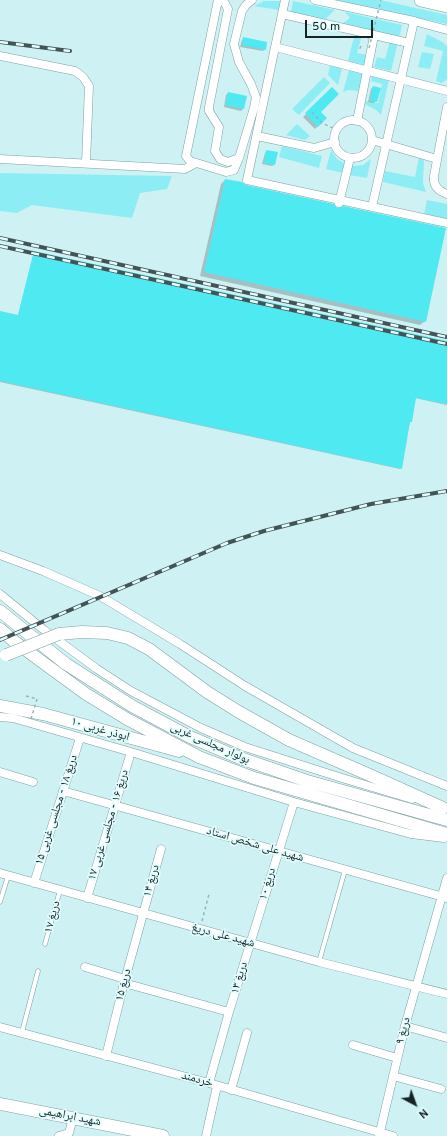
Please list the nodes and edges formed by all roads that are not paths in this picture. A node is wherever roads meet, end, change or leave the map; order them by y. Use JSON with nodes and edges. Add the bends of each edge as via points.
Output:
{"nodes":[{"id":1,"x":218,"y":0,"type":"edge"},
{"id":2,"x":222,"y":0,"type":"edge"},
{"id":3,"x":252,"y":0,"type":"edge"},
{"id":4,"x":285,"y":0,"type":"edge"},
{"id":5,"x":315,"y":0,"type":"edge"},
{"id":6,"x":421,"y":0,"type":"edge"},
{"id":7,"x":447,"y":6,"type":"edge"},
{"id":8,"x":282,"y":14,"type":"junction"},
{"id":9,"x":414,"y":21,"type":"junction"},
{"id":10,"x":446,"y":31,"type":"edge"},
{"id":11,"x":374,"y":36,"type":"junction"},
{"id":12,"x":409,"y":43,"type":"junction"},
{"id":13,"x":275,"y":47,"type":"junction"},
{"id":14,"x":0,"y":56,"type":"edge"},
{"id":15,"x":367,"y":70,"type":"junction"},
{"id":16,"x":401,"y":78,"type":"junction"},
{"id":17,"x":447,"y":90,"type":"edge"},
{"id":18,"x":447,"y":107,"type":"edge"},
{"id":19,"x":357,"y":121,"type":"junction"},
{"id":20,"x":257,"y":136,"type":"junction"},
{"id":21,"x":372,"y":140,"type":"junction"},
{"id":22,"x":335,"y":142,"type":"junction"},
{"id":23,"x":386,"y":144,"type":"junction"},
{"id":24,"x":239,"y":158,"type":"junction"},
{"id":25,"x":350,"y":158,"type":"junction"},
{"id":26,"x":0,"y":159,"type":"edge"},
{"id":27,"x":437,"y":159,"type":"junction"},
{"id":28,"x":196,"y":163,"type":"junction"},
{"id":29,"x":86,"y":164,"type":"junction"},
{"id":30,"x":447,"y":194,"type":"edge"},
{"id":31,"x":339,"y":202,"type":"junction"},
{"id":32,"x":372,"y":207,"type":"junction"},
{"id":33,"x":447,"y":223,"type":"edge"},
{"id":34,"x":0,"y":555,"type":"edge"},
{"id":35,"x":0,"y":594,"type":"edge"},
{"id":36,"x":0,"y":611,"type":"edge"},
{"id":37,"x":0,"y":629,"type":"edge"},
{"id":38,"x":3,"y":656,"type":"edge"},
{"id":39,"x":0,"y":706,"type":"edge"},
{"id":40,"x":0,"y":717,"type":"edge"},
{"id":41,"x":80,"y":738,"type":"junction"},
{"id":42,"x":131,"y":752,"type":"junction"},
{"id":43,"x":199,"y":757,"type":"junction"},
{"id":44,"x":0,"y":772,"type":"edge"},
{"id":45,"x":33,"y":782,"type":"dead end"},
{"id":46,"x":447,"y":786,"type":"edge"},
{"id":47,"x":338,"y":789,"type":"junction"},
{"id":48,"x":63,"y":791,"type":"junction"},
{"id":49,"x":294,"y":802,"type":"junction"},
{"id":50,"x":115,"y":806,"type":"junction"},
{"id":51,"x":445,"y":809,"type":"edge"},
{"id":52,"x":447,"y":820,"type":"edge"},
{"id":53,"x":447,"y":834,"type":"edge"},
{"id":54,"x":447,"y":838,"type":"edge"},
{"id":55,"x":161,"y":849,"type":"dead end"},
{"id":56,"x":278,"y":851,"type":"junction"},
{"id":57,"x":345,"y":870,"type":"junction"},
{"id":58,"x":4,"y":874,"type":"edge"},
{"id":59,"x":447,"y":878,"type":"edge"},
{"id":60,"x":34,"y":883,"type":"junction"},
{"id":61,"x":60,"y":890,"type":"junction"},
{"id":62,"x":87,"y":898,"type":"junction"},
{"id":63,"x":444,"y":898,"type":"edge"},
{"id":64,"x":0,"y":902,"type":"edge"},
{"id":65,"x":143,"y":913,"type":"junction"},
{"id":66,"x":250,"y":943,"type":"junction"},
{"id":67,"x":46,"y":944,"type":"dead end"},
{"id":68,"x":319,"y":962,"type":"junction"},
{"id":69,"x":85,"y":967,"type":"dead end"},
{"id":70,"x":38,"y":971,"type":"dead end"},
{"id":71,"x":124,"y":981,"type":"junction"},
{"id":72,"x":417,"y":986,"type":"junction"},
{"id":73,"x":447,"y":994,"type":"edge"},
{"id":74,"x":229,"y":1012,"type":"junction"},
{"id":75,"x":405,"y":1026,"type":"junction"},
{"id":76,"x":0,"y":1027,"type":"edge"},
{"id":77,"x":22,"y":1032,"type":"junction"},
{"id":78,"x":247,"y":1033,"type":"dead end"},
{"id":79,"x":447,"y":1038,"type":"edge"},
{"id":80,"x":353,"y":1045,"type":"dead end"},
{"id":81,"x":106,"y":1056,"type":"junction"},
{"id":82,"x":397,"y":1058,"type":"junction"},
{"id":83,"x":393,"y":1076,"type":"junction"},
{"id":84,"x":213,"y":1084,"type":"junction"},
{"id":85,"x":441,"y":1088,"type":"dead end"},
{"id":86,"x":231,"y":1090,"type":"junction"},
{"id":87,"x":0,"y":1104,"type":"edge"},
{"id":88,"x":73,"y":1118,"type":"junction"},
{"id":89,"x":113,"y":1131,"type":"edge"},
{"id":90,"x":379,"y":1134,"type":"edge"},
{"id":91,"x":59,"y":1136,"type":"edge"},
{"id":92,"x":163,"y":1136,"type":"edge"},
{"id":93,"x":206,"y":1136,"type":"edge"},
{"id":94,"x":392,"y":1136,"type":"edge"}],
"edges":[{"from":1,"to":28,"type":"street","via":[[186,152],[190,161]]},
{"from":2,"to":24,"type":"street","via":[[228,9],[209,111],[219,127],[215,151],[217,155],[228,162]]},
{"from":3,"to":24,"type":"street","via":[[242,11],[234,44],[239,62],[256,97]]},
{"from":4,"to":8,"type":"street"},
{"from":5,"to":9,"type":"street"},
{"from":6,"to":7,"type":"main road"},
{"from":8,"to":11,"type":"street"},
{"from":8,"to":13,"type":"street"},
{"from":9,"to":10,"type":"street"},
{"from":9,"to":12,"type":"street"},
{"from":11,"to":12,"type":"street"},
{"from":11,"to":15,"type":"street"},
{"from":12,"to":16,"type":"street"},
{"from":13,"to":15,"type":"street"},
{"from":13,"to":20,"type":"street"},
{"from":14,"to":29,"type":"street","via":[[75,71],[83,77],[89,86]]},
{"from":15,"to":16,"type":"street"},
{"from":15,"to":19,"type":"street"},
{"from":16,"to":17,"type":"street"},
{"from":16,"to":23,"type":"street"},
{"from":18,"to":27,"type":"street"},
{"from":19,"to":21,"type":"street","via":[[368,128]]},
{"from":19,"to":22,"type":"street","via":[[345,122],[337,130]]},
{"from":20,"to":22,"type":"street","via":[[314,148]]},
{"from":20,"to":31,"type":"street","via":[[247,180]]},
{"from":21,"to":23,"type":"street"},
{"from":21,"to":25,"type":"street","via":[[368,152],[363,156]]},
{"from":22,"to":25,"type":"street","via":[[340,153]]},
{"from":23,"to":27,"type":"street"},
{"from":23,"to":32,"type":"street"},
{"from":24,"to":28,"type":"street","via":[[236,168],[231,172]]},
{"from":25,"to":31,"type":"street"},
{"from":26,"to":29,"type":"street"},
{"from":27,"to":30,"type":"street","via":[[433,182],[437,189]]},
{"from":28,"to":29,"type":"street","via":[[185,168]]},
{"from":31,"to":32,"type":"street"},
{"from":32,"to":33,"type":"street"},
{"from":34,"to":46,"type":"street","via":[[100,596],[245,686],[353,748]]},
{"from":35,"to":51,"type":"street","via":[[97,669],[131,691],[201,728],[245,747]]},
{"from":36,"to":47,"type":"main road","name":"بولوار مجلسی غربی","via":[[66,664],[132,706],[190,737],[240,758]]},
{"from":37,"to":43,"type":"main road","name":"بولوار مجلسی غربی","via":[[86,694]]},
{"from":38,"to":51,"type":"main road","bridge":true,"via":[[59,634],[107,633],[128,638],[149,649],[207,692],[289,740]]},
{"from":39,"to":43,"type":"main road","name":"ابوذر غربی ۱۰","via":[[43,714]]},
{"from":40,"to":41,"type":"street","via":[[13,718]]},
{"from":41,"to":42,"type":"street"},
{"from":41,"to":48,"type":"street","name":"دریغ ۱۸ - مجلسی غربی ۱۵"},
{"from":42,"to":49,"type":"street"},
{"from":42,"to":50,"type":"street","name":"دریغ ۱۶ - مجلسی غربی ۱۷"},
{"from":43,"to":53,"type":"main road","name":"بولوار مجلسی غربی","via":[[254,778]]},
{"from":44,"to":45,"type":"street"},
{"from":47,"to":51,"type":"main road"},
{"from":47,"to":52,"type":"main road","name":"بولوار مجلسی غربی"},
{"from":48,"to":50,"type":"street","name":"شهید علی شخص استاد"},
{"from":48,"to":60,"type":"street","name":"دریغ ۱۸ - مجلسی غربی ۱۵"},
{"from":49,"to":54,"type":"street","via":[[411,834]]},
{"from":49,"to":56,"type":"street","name":"دریغ ۱۰"},
{"from":50,"to":56,"type":"street","name":"شهید علی شخص استاد"},
{"from":50,"to":62,"type":"street","name":"دریغ ۱۶ - مجلسی غربی ۱۷"},
{"from":55,"to":65,"type":"street","name":"دریغ ۱۴"},
{"from":56,"to":57,"type":"street","name":"شهید علی شخص استاد"},
{"from":56,"to":66,"type":"street","name":"دریغ ۱۰"},
{"from":57,"to":63,"type":"street","name":"شهید علی شخص استاد"},
{"from":57,"to":68,"type":"lane"},
{"from":58,"to":60,"type":"street","name":"شهید علی دریغ"},
{"from":58,"to":64,"type":"lane"},
{"from":59,"to":63,"type":"street","name":"دریغ ۹"},
{"from":60,"to":61,"type":"street","name":"شهید علی دریغ"},
{"from":61,"to":62,"type":"street","name":"شهید علی دریغ"},
{"from":61,"to":67,"type":"lane","name":"دریغ ۱۷"},
{"from":62,"to":65,"type":"street","name":"شهید علی دریغ"},
{"from":63,"to":72,"type":"street","name":"دریغ ۹"},
{"from":65,"to":66,"type":"street","name":"شهید علی دریغ"},
{"from":65,"to":71,"type":"street","name":"دریغ ۱۵"},
{"from":66,"to":68,"type":"street","name":"شهید علی دریغ"},
{"from":66,"to":74,"type":"street","name":"دریغ ۱۳"},
{"from":68,"to":72,"type":"street","name":"شهید علی دریغ"},
{"from":69,"to":71,"type":"street"},
{"from":70,"to":77,"type":"lane"},
{"from":71,"to":74,"type":"street"},
{"from":71,"to":81,"type":"street","name":"دریغ ۱۵"},
{"from":72,"to":73,"type":"street","name":"شهید علی دریغ"},
{"from":72,"to":75,"type":"street","name":"دریغ ۹"},
{"from":74,"to":84,"type":"street","name":"دریغ ۱۳"},
{"from":75,"to":79,"type":"street"},
{"from":75,"to":82,"type":"street","name":"دریغ ۹"},
{"from":76,"to":77,"type":"street","name":"خردمند"},
{"from":77,"to":81,"type":"street","name":"خردمند"},
{"from":78,"to":86,"type":"street"},
{"from":80,"to":82,"type":"street"},
{"from":81,"to":84,"type":"street","name":"خردمند"},
{"from":82,"to":83,"type":"street","name":"دریغ ۹"},
{"from":83,"to":85,"type":"street"},
{"from":83,"to":90,"type":"street","name":"دریغ ۹"},
{"from":84,"to":86,"type":"street","name":"خردمند"},
{"from":84,"to":93,"type":"street","name":"دریغ ۱۳"},
{"from":86,"to":90,"type":"street","name":"خردمند"},
{"from":87,"to":88,"type":"main road","name":"شهید ابراهیمی"},
{"from":88,"to":89,"type":"main road","name":"شهید ابراهیمی"},
{"from":88,"to":91,"type":"street","via":[[69,1133]]},
{"from":89,"to":92,"type":"main road","name":"شهید ابراهیمی"},
{"from":90,"to":94,"type":"street","name":"خردمند"}]}
